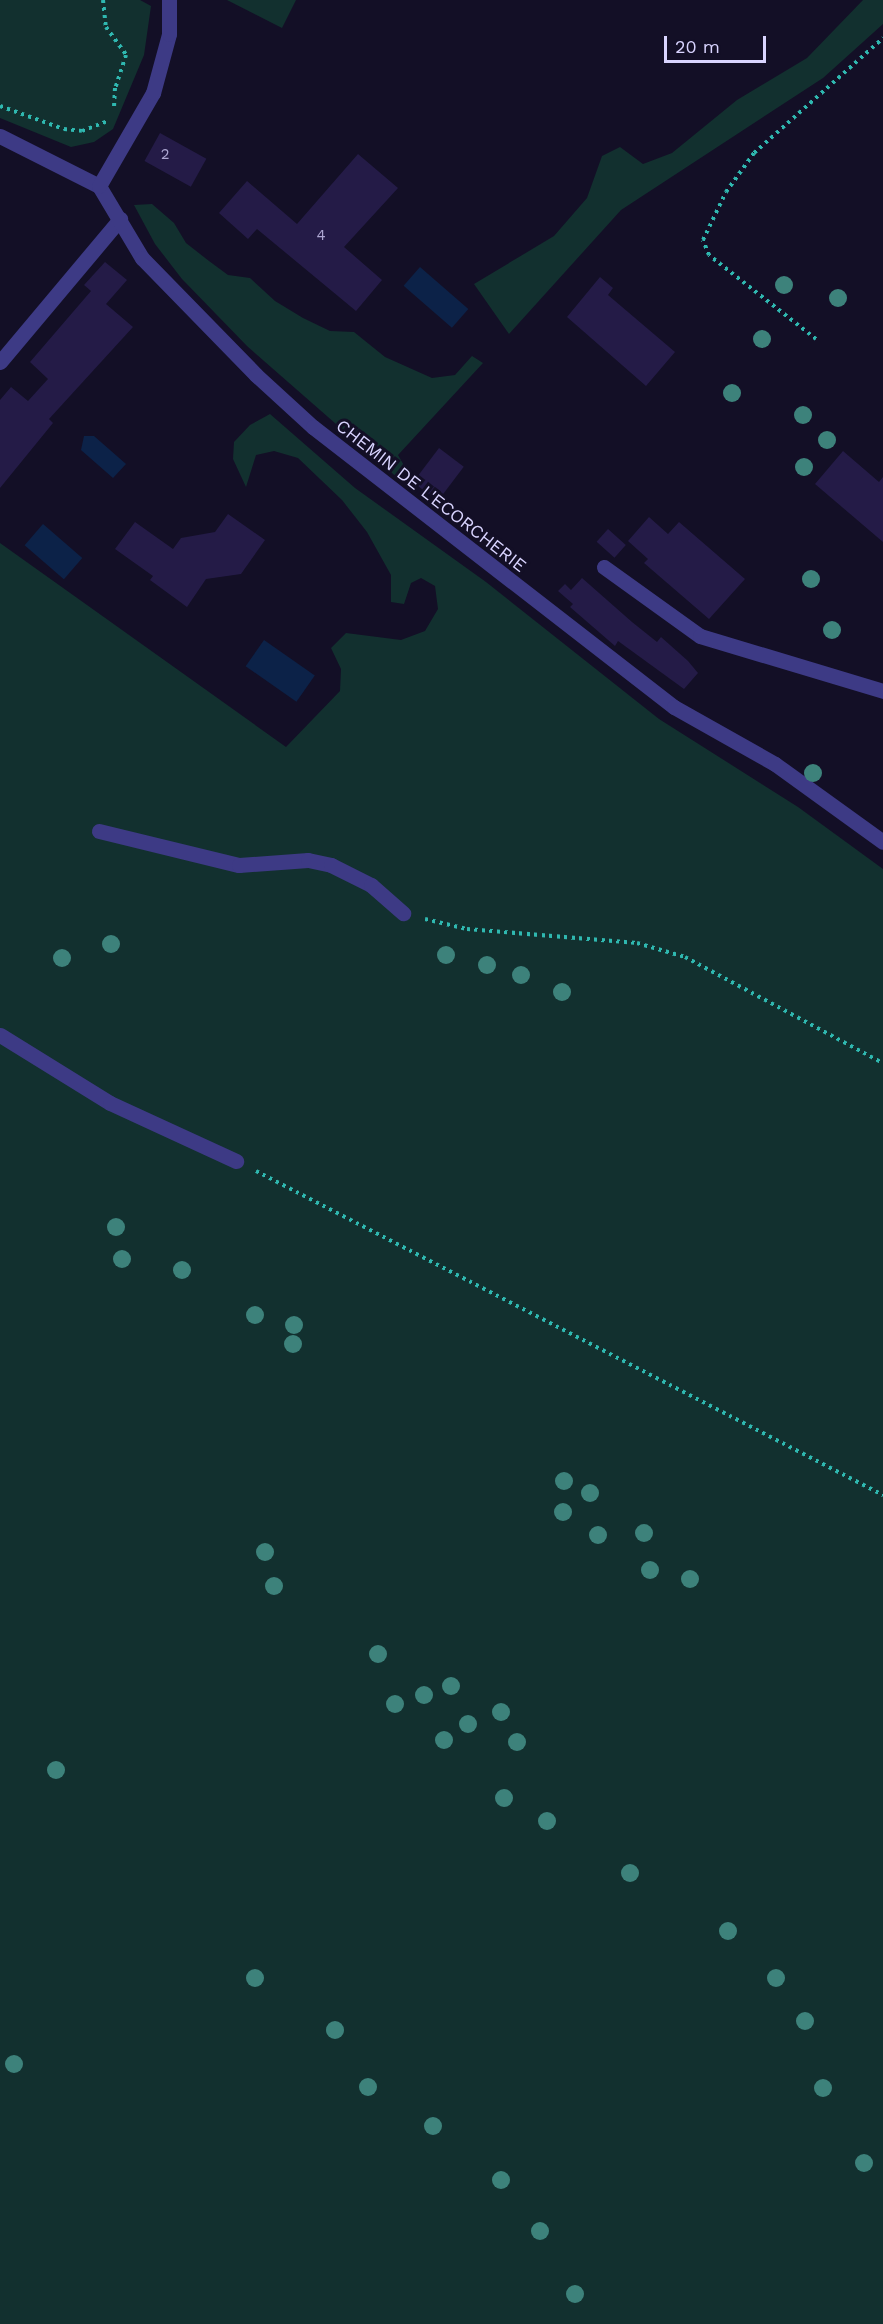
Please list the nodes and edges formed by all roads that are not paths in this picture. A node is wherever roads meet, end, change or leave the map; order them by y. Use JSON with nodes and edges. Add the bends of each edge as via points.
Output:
{"nodes":[{"id":1,"x":169,"y":0,"type":"edge"},
{"id":2,"x":0,"y":136,"type":"edge"},
{"id":3,"x":99,"y":186,"type":"junction"},
{"id":4,"x":120,"y":219,"type":"junction"},
{"id":5,"x":0,"y":362,"type":"edge"},
{"id":6,"x":604,"y":567,"type":"dead end"},
{"id":7,"x":883,"y":691,"type":"edge"},
{"id":8,"x":99,"y":831,"type":"dead end"},
{"id":9,"x":883,"y":842,"type":"edge"},
{"id":10,"x":403,"y":913,"type":"road end"},
{"id":11,"x":0,"y":1035,"type":"edge"},
{"id":12,"x":236,"y":1161,"type":"road end"}],
"edges":[{"from":1,"to":3,"type":"street","via":[[169,34],[157,84]]},
{"from":2,"to":3,"type":"street"},
{"from":3,"to":4,"type":"street","name":"CHEMIN DE L'ECORCHERIE"},
{"from":4,"to":5,"type":"street"},
{"from":4,"to":9,"type":"street","name":"CHEMIN DE L'ECORCHERIE","via":[[142,258],[312,427],[674,707],[775,764]]},
{"from":6,"to":7,"type":"street","via":[[700,636]]},
{"from":8,"to":10,"type":"street","via":[[239,865],[308,860],[331,865],[371,885]]},
{"from":11,"to":12,"type":"street","via":[[110,1103]]}]}
